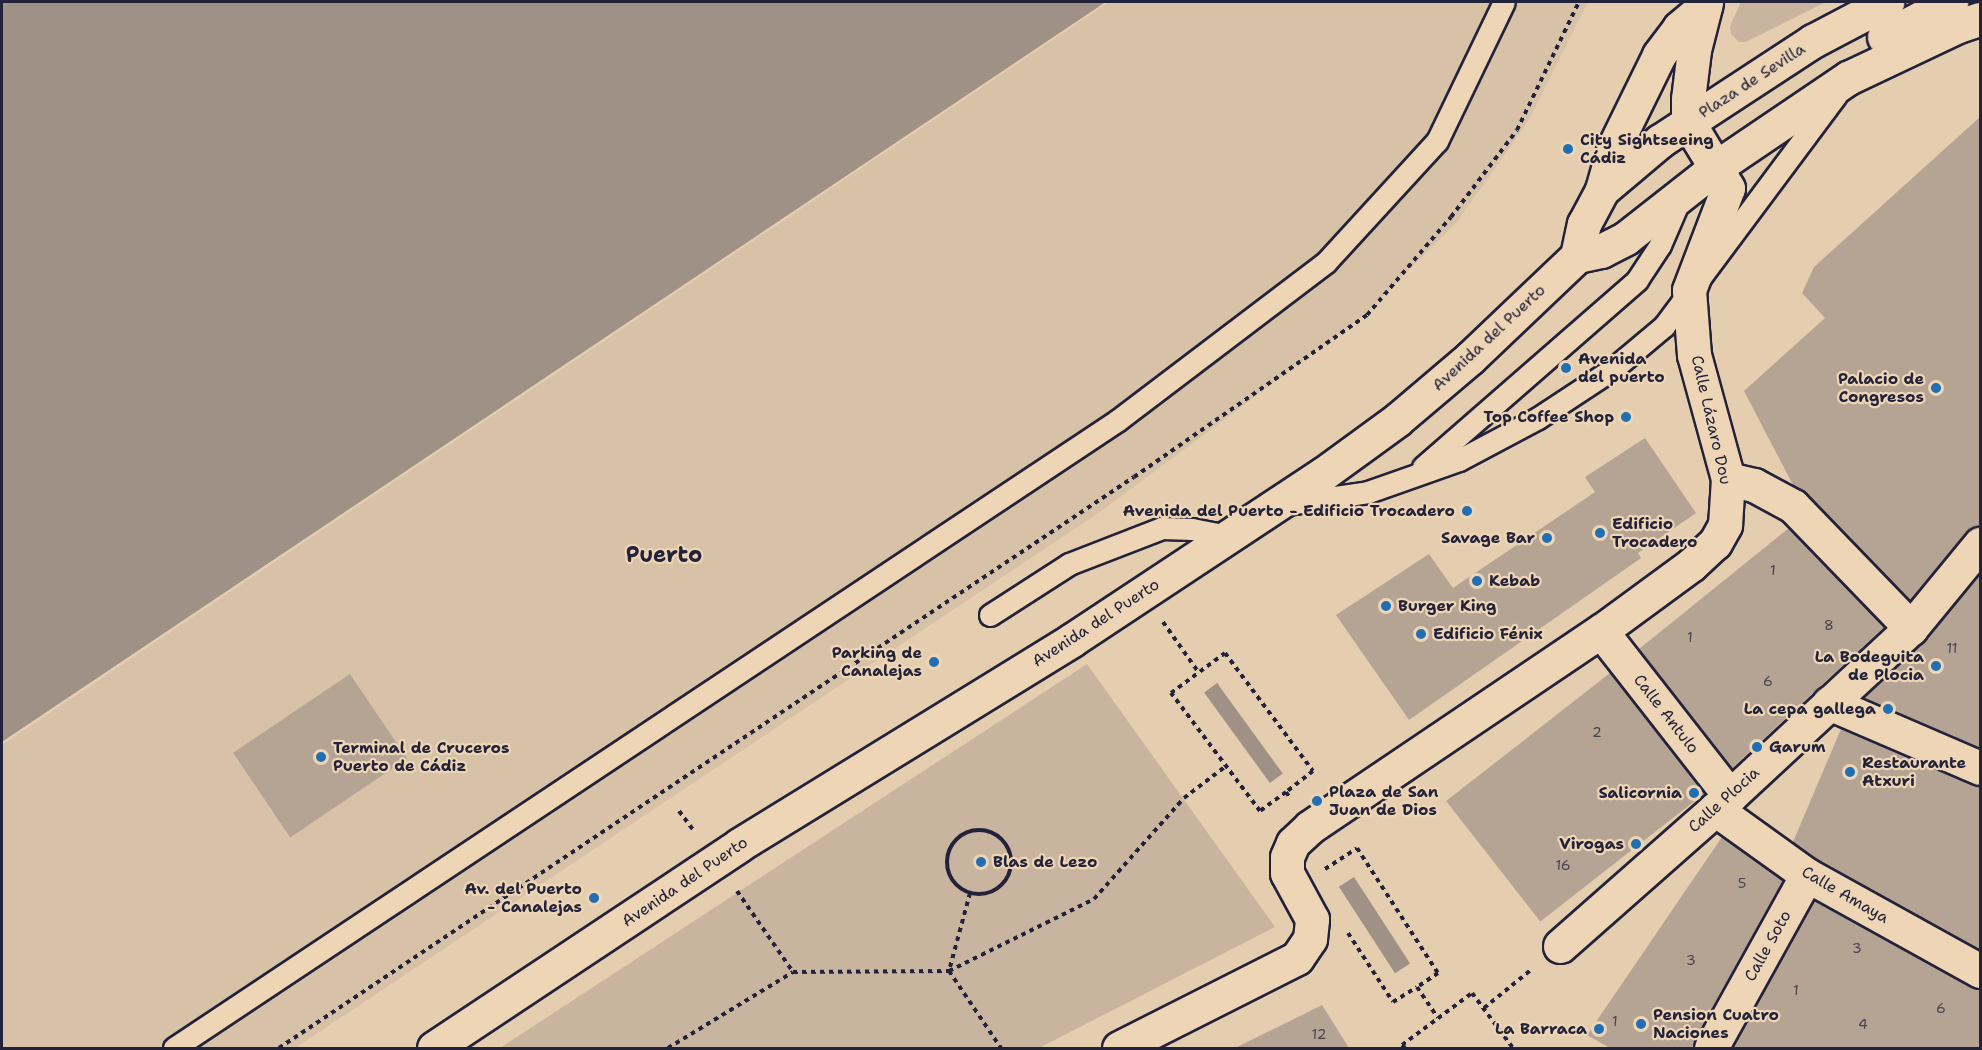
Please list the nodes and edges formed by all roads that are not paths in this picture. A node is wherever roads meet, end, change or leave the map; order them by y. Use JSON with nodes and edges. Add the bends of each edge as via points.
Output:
{"nodes":[{"id":1,"x":1504,"y":2,"type":"edge"},
{"id":2,"x":1887,"y":2,"type":"edge"},
{"id":3,"x":1951,"y":2,"type":"edge"},
{"id":4,"x":1706,"y":4,"type":"edge"},
{"id":5,"x":1980,"y":19,"type":"edge"},
{"id":6,"x":1848,"y":78,"type":"junction"},
{"id":7,"x":1688,"y":122,"type":"junction"},
{"id":8,"x":1715,"y":168,"type":"junction"},
{"id":9,"x":1602,"y":190,"type":"junction"},
{"id":10,"x":1682,"y":194,"type":"junction"},
{"id":11,"x":1577,"y":256,"type":"junction"},
{"id":12,"x":1689,"y":290,"type":"junction"},
{"id":13,"x":1414,"y":476,"type":"junction"},
{"id":14,"x":1728,"y":479,"type":"junction"},
{"id":15,"x":1274,"y":506,"type":"junction"},
{"id":16,"x":1229,"y":536,"type":"junction"},
{"id":17,"x":1980,"y":544,"type":"edge"},
{"id":18,"x":990,"y":615,"type":"dead end"},
{"id":19,"x":1911,"y":628,"type":"junction"},
{"id":20,"x":1602,"y":631,"type":"junction"},
{"id":21,"x":1829,"y":703,"type":"junction"},
{"id":22,"x":1980,"y":768,"type":"edge"},
{"id":23,"x":1723,"y":803,"type":"junction"},
{"id":24,"x":1807,"y":875,"type":"junction"},
{"id":25,"x":1560,"y":945,"type":"road end"},
{"id":26,"x":1980,"y":971,"type":"edge"},
{"id":27,"x":1131,"y":1046,"type":"edge"},
{"id":28,"x":174,"y":1048,"type":"edge"},
{"id":29,"x":434,"y":1048,"type":"edge"},
{"id":30,"x":1711,"y":1048,"type":"edge"}],
"edges":[{"from":1,"to":28,"type":"lane","via":[[1437,141],[1326,262],[1118,420]]},
{"from":2,"to":7,"type":"street","name":"Plaza de Sevilla","via":[[1813,40]]},
{"from":3,"to":6,"type":"street","via":[[1870,46]]},
{"from":4,"to":7,"type":"street","name":"Plaza de Sevilla","via":[[1694,50]]},
{"from":4,"to":9,"type":"street","name":"Plaza de Sevilla","via":[[1679,28],[1659,55],[1614,147]]},
{"from":5,"to":6,"type":"street"},
{"from":6,"to":8,"type":"street"},
{"from":6,"to":12,"type":"lane"},
{"from":7,"to":8,"type":"street"},
{"from":7,"to":9,"type":"street"},
{"from":8,"to":10,"type":"street"},
{"from":8,"to":12,"type":"street","name":"Calle Lázaro Dou","via":[[1728,188]]},
{"from":9,"to":11,"type":"street","via":[[1584,224]]},
{"from":10,"to":11,"type":"street","via":[[1626,238],[1601,251]]},
{"from":10,"to":13,"type":"lane","via":[[1660,244],[1637,280]]},
{"from":11,"to":15,"type":"street","name":"Avenida del Puerto","via":[[1470,358],[1397,420]]},
{"from":12,"to":13,"type":"lane","via":[[1664,326],[1614,368],[1538,418],[1459,460]]},
{"from":12,"to":14,"type":"street","name":"Calle Lázaro Dou","via":[[1694,355]]},
{"from":13,"to":15,"type":"lane","via":[[1368,492]]},
{"from":14,"to":19,"type":"street","via":[[1754,485],[1793,506]]},
{"from":14,"to":20,"type":"street","name":"Calle Lázaro Dou","via":[[1725,525],[1715,543]]},
{"from":15,"to":16,"type":"street","name":"Avenida del Puerto"},
{"from":16,"to":18,"type":"lane","via":[[1162,528],[1069,564]]},
{"from":16,"to":29,"type":"street","name":"Avenida del Puerto","via":[[739,845]]},
{"from":17,"to":19,"type":"street","name":"Calle Plocia"},
{"from":19,"to":21,"type":"street","name":"Calle Plocia"},
{"from":20,"to":23,"type":"street","name":"Calle Antulo"},
{"from":20,"to":27,"type":"street","name":"Calle Lázaro Dou","via":[[1310,827],[1293,843],[1287,856],[1287,873],[1311,919],[1310,939],[1297,958]]},
{"from":21,"to":22,"type":"street"},
{"from":21,"to":23,"type":"street","name":"Calle Plocia"},
{"from":23,"to":24,"type":"street","name":"Calle Amaya"},
{"from":23,"to":25,"type":"street","name":"Calle Plocia"},
{"from":24,"to":26,"type":"street","name":"Calle Amaya"},
{"from":24,"to":30,"type":"street","name":"Calle Soto"}]}
